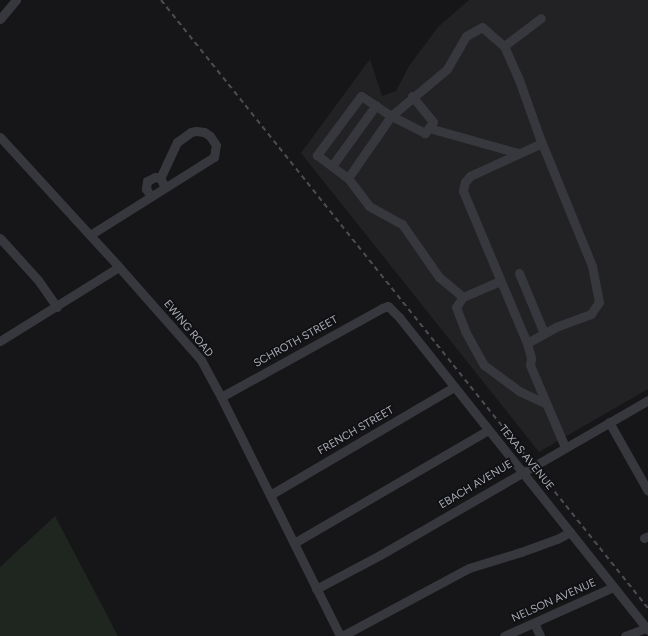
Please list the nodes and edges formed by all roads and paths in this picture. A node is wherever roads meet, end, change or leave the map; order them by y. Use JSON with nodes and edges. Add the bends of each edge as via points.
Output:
{"nodes":[{"id":1,"x":16,"y":0,"type":"edge"},
{"id":2,"x":1,"y":15,"type":"edge"},
{"id":3,"x":541,"y":18,"type":"dead end"},
{"id":4,"x":504,"y":46,"type":"junction"},
{"id":5,"x":412,"y":96,"type":"junction"},
{"id":6,"x":376,"y":105,"type":"junction"},
{"id":7,"x":391,"y":116,"type":"junction"},
{"id":8,"x":429,"y":128,"type":"junction"},
{"id":9,"x":0,"y":137,"type":"edge"},
{"id":10,"x":542,"y":143,"type":"junction"},
{"id":11,"x":518,"y":153,"type":"junction"},
{"id":12,"x":332,"y":166,"type":"junction"},
{"id":13,"x":160,"y":178,"type":"junction"},
{"id":14,"x":348,"y":178,"type":"junction"},
{"id":15,"x":165,"y":187,"type":"junction"},
{"id":16,"x":151,"y":196,"type":"junction"},
{"id":17,"x":90,"y":235,"type":"junction"},
{"id":18,"x":0,"y":238,"type":"edge"},
{"id":19,"x":119,"y":267,"type":"junction"},
{"id":20,"x":520,"y":273,"type":"dead end"},
{"id":21,"x":500,"y":280,"type":"junction"},
{"id":22,"x":463,"y":297,"type":"junction"},
{"id":23,"x":57,"y":307,"type":"junction"},
{"id":24,"x":382,"y":308,"type":"joint"},
{"id":25,"x":544,"y":333,"type":"junction"},
{"id":26,"x":0,"y":341,"type":"edge"},
{"id":27,"x":527,"y":343,"type":"junction"},
{"id":28,"x":454,"y":387,"type":"junction"},
{"id":29,"x":221,"y":397,"type":"junction"},
{"id":30,"x":648,"y":400,"type":"edge"},
{"id":31,"x":545,"y":403,"type":"junction"},
{"id":32,"x":609,"y":422,"type":"junction"},
{"id":33,"x":488,"y":430,"type":"junction"},
{"id":34,"x":564,"y":447,"type":"junction"},
{"id":35,"x":522,"y":472,"type":"junction"},
{"id":36,"x":648,"y":491,"type":"edge"},
{"id":37,"x":270,"y":495,"type":"junction"},
{"id":38,"x":570,"y":532,"type":"junction"},
{"id":39,"x":294,"y":543,"type":"junction"},
{"id":40,"x":613,"y":587,"type":"junction"},
{"id":41,"x":316,"y":589,"type":"junction"},
{"id":42,"x":534,"y":623,"type":"junction"},
{"id":43,"x":647,"y":629,"type":"edge"},
{"id":44,"x":341,"y":636,"type":"edge"},
{"id":45,"x":504,"y":636,"type":"edge"},
{"id":46,"x":540,"y":636,"type":"edge"},
{"id":47,"x":625,"y":636,"type":"edge"}],
"edges":[{"from":1,"to":2,"type":"street"},
{"from":3,"to":4,"type":"street"},
{"from":4,"to":5,"type":"street","via":[[482,27],[466,36],[447,69]]},
{"from":4,"to":10,"type":"street"},
{"from":5,"to":7,"type":"street"},
{"from":5,"to":8,"type":"street","via":[[433,122]]},
{"from":6,"to":7,"type":"street"},
{"from":6,"to":12,"type":"street"},
{"from":6,"to":12,"type":"street","via":[[361,96],[317,155]]},
{"from":7,"to":8,"type":"street","via":[[425,133]]},
{"from":7,"to":14,"type":"street"},
{"from":8,"to":11,"type":"street"},
{"from":9,"to":17,"type":"street","name":"EWING ROAD"},
{"from":10,"to":11,"type":"street"},
{"from":10,"to":25,"type":"street","via":[[592,266],[599,302],[591,314]]},
{"from":11,"to":21,"type":"street","via":[[470,176],[463,191]]},
{"from":12,"to":14,"type":"street"},
{"from":13,"to":15,"type":"street"},
{"from":13,"to":15,"type":"street","via":[[177,142],[196,131],[210,136],[216,145],[214,157]]},
{"from":13,"to":16,"type":"street","via":[[155,177],[148,181],[146,189]]},
{"from":14,"to":22,"type":"street","via":[[369,206],[402,224],[439,277]]},
{"from":15,"to":16,"type":"street"},
{"from":16,"to":17,"type":"street"},
{"from":17,"to":19,"type":"street","name":"EWING ROAD"},
{"from":18,"to":23,"type":"street","via":[[38,280]]},
{"from":19,"to":23,"type":"street"},
{"from":19,"to":29,"type":"street","name":"EWING ROAD","via":[[200,360]]},
{"from":20,"to":25,"type":"street"},
{"from":21,"to":22,"type":"street"},
{"from":21,"to":27,"type":"street"},
{"from":22,"to":31,"type":"street","via":[[456,307],[465,331],[484,365],[520,391]]},
{"from":23,"to":26,"type":"street"},
{"from":24,"to":28,"type":"street","name":"TEXAS AVENUE","via":[[388,306],[399,317]]},
{"from":24,"to":29,"type":"street","name":"SCHROTH STREET"},
{"from":25,"to":27,"type":"street"},
{"from":27,"to":31,"type":"street","via":[[530,365]]},
{"from":28,"to":33,"type":"street","name":"TEXAS AVENUE"},
{"from":28,"to":37,"type":"street","name":"FRENCH STREET"},
{"from":29,"to":37,"type":"street","name":"EWING ROAD"},
{"from":30,"to":32,"type":"street","name":"EBACH AVENUE"},
{"from":31,"to":34,"type":"street"},
{"from":32,"to":34,"type":"street","name":"EBACH AVENUE"},
{"from":32,"to":36,"type":"street"},
{"from":33,"to":35,"type":"street","name":"TEXAS AVENUE"},
{"from":33,"to":39,"type":"street"},
{"from":34,"to":35,"type":"street","name":"EBACH AVENUE"},
{"from":35,"to":38,"type":"street","name":"TEXAS AVENUE"},
{"from":35,"to":41,"type":"street","name":"EBACH AVENUE","via":[[387,551]]},
{"from":37,"to":39,"type":"street","name":"EWING ROAD"},
{"from":38,"to":40,"type":"street","name":"TEXAS AVENUE"},
{"from":38,"to":44,"type":"street","via":[[557,539],[469,568]]},
{"from":39,"to":41,"type":"street","name":"EWING ROAD"},
{"from":40,"to":42,"type":"street","name":"NELSON AVENUE"},
{"from":40,"to":43,"type":"street","name":"TEXAS AVENUE"},
{"from":41,"to":44,"type":"street","name":"EWING ROAD"},
{"from":42,"to":45,"type":"street","name":"NELSON AVENUE"},
{"from":42,"to":46,"type":"street"},
{"from":43,"to":47,"type":"street"}]}
